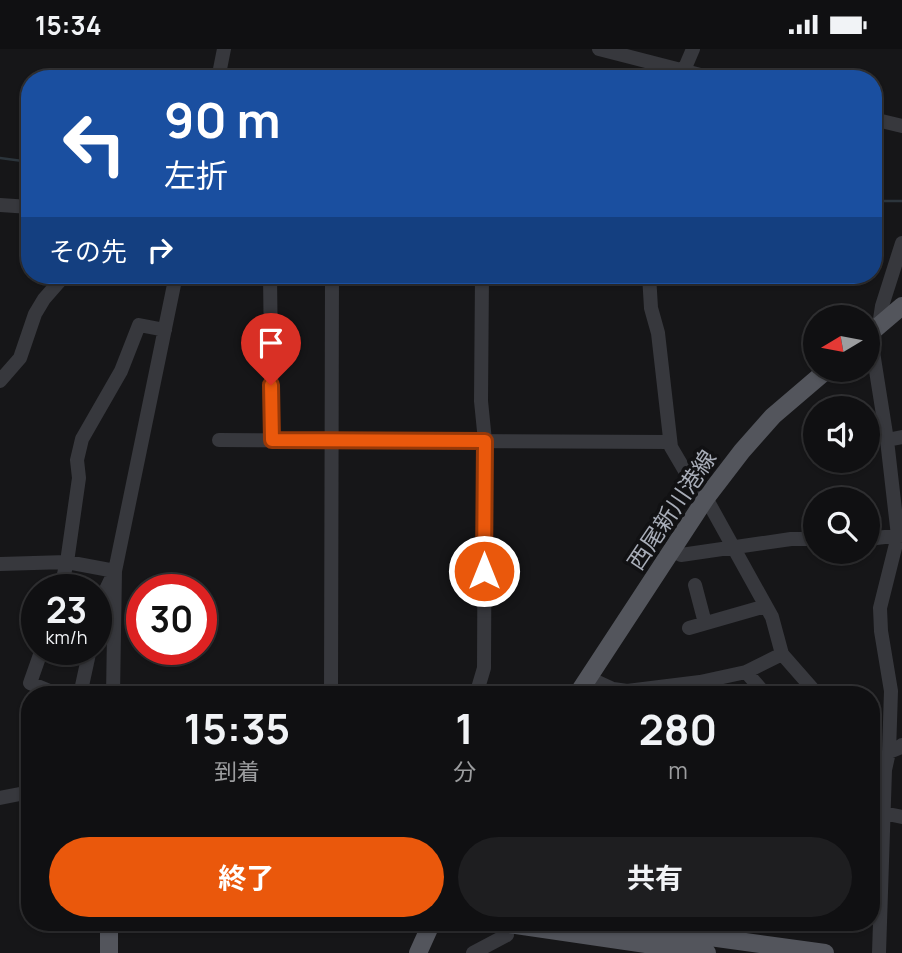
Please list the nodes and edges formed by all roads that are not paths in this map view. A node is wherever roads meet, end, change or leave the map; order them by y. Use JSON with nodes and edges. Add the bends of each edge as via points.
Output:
{"nodes":[{"id":1,"x":224,"y":49,"type":"edge"},
{"id":2,"x":599,"y":49,"type":"edge"},
{"id":3,"x":693,"y":49,"type":"edge"},
{"id":4,"x":638,"y":54,"type":"edge"},
{"id":5,"x":220,"y":70,"type":"edge"},
{"id":6,"x":684,"y":70,"type":"joint"},
{"id":7,"x":882,"y":121,"type":"edge"},
{"id":8,"x":902,"y":126,"type":"edge"},
{"id":9,"x":0,"y":205,"type":"edge"},
{"id":10,"x":21,"y":206,"type":"edge"},
{"id":11,"x":902,"y":243,"type":"edge"},
{"id":12,"x":57,"y":284,"type":"edge"},
{"id":13,"x":174,"y":284,"type":"edge"},
{"id":14,"x":270,"y":284,"type":"edge"},
{"id":15,"x":332,"y":284,"type":"edge"},
{"id":16,"x":482,"y":284,"type":"edge"},
{"id":17,"x":650,"y":284,"type":"edge"},
{"id":18,"x":902,"y":306,"type":"edge"},
{"id":19,"x":880,"y":311,"type":"edge"},
{"id":20,"x":880,"y":324,"type":"edge"},
{"id":21,"x":165,"y":330,"type":"junction"},
{"id":22,"x":880,"y":369,"type":"edge"},
{"id":23,"x":0,"y":381,"type":"edge"},
{"id":24,"x":813,"y":382,"type":"edge"},
{"id":25,"x":895,"y":439,"type":"edge"},
{"id":26,"x":219,"y":440,"type":"dead end"},
{"id":27,"x":272,"y":440,"type":"junction"},
{"id":28,"x":332,"y":440,"type":"junction"},
{"id":29,"x":485,"y":441,"type":"junction"},
{"id":30,"x":670,"y":442,"type":"junction"},
{"id":31,"x":706,"y":498,"type":"junction"},
{"id":32,"x":900,"y":535,"type":"edge"},
{"id":33,"x":880,"y":538,"type":"edge"},
{"id":34,"x":803,"y":539,"type":"edge"},
{"id":35,"x":733,"y":549,"type":"junction"},
{"id":36,"x":673,"y":551,"type":"junction"},
{"id":37,"x":67,"y":562,"type":"junction"},
{"id":38,"x":0,"y":564,"type":"edge"},
{"id":39,"x":115,"y":571,"type":"junction"},
{"id":40,"x":64,"y":574,"type":"edge"},
{"id":41,"x":112,"y":577,"type":"edge"},
{"id":42,"x":695,"y":585,"type":"dead end"},
{"id":43,"x":766,"y":606,"type":"junction"},
{"id":44,"x":705,"y":623,"type":"junction"},
{"id":45,"x":689,"y":628,"type":"dead end"},
{"id":46,"x":782,"y":654,"type":"junction"},
{"id":47,"x":36,"y":665,"type":"edge"},
{"id":48,"x":87,"y":665,"type":"edge"},
{"id":49,"x":746,"y":672,"type":"junction"},
{"id":50,"x":589,"y":678,"type":"junction"},
{"id":51,"x":38,"y":686,"type":"edge"},
{"id":52,"x":82,"y":686,"type":"edge"},
{"id":53,"x":113,"y":686,"type":"edge"},
{"id":54,"x":331,"y":686,"type":"edge"},
{"id":55,"x":479,"y":686,"type":"edge"},
{"id":56,"x":584,"y":686,"type":"edge"},
{"id":57,"x":606,"y":686,"type":"edge"},
{"id":58,"x":674,"y":686,"type":"edge"},
{"id":59,"x":758,"y":686,"type":"edge"},
{"id":60,"x":810,"y":686,"type":"edge"},
{"id":61,"x":895,"y":748,"type":"edge"},
{"id":62,"x":880,"y":768,"type":"edge"},
{"id":63,"x":880,"y":788,"type":"edge"},
{"id":64,"x":21,"y":794,"type":"edge"},
{"id":65,"x":0,"y":798,"type":"edge"},
{"id":66,"x":883,"y":813,"type":"junction"},
{"id":67,"x":902,"y":817,"type":"edge"},
{"id":68,"x":880,"y":838,"type":"edge"},
{"id":69,"x":109,"y":931,"type":"edge"},
{"id":70,"x":428,"y":931,"type":"edge"},
{"id":71,"x":498,"y":931,"type":"edge"},
{"id":72,"x":526,"y":931,"type":"edge"},
{"id":73,"x":669,"y":931,"type":"edge"},
{"id":74,"x":740,"y":931,"type":"edge"},
{"id":75,"x":878,"y":931,"type":"edge"},
{"id":76,"x":737,"y":940,"type":"junction"},
{"id":77,"x":110,"y":953,"type":"edge"},
{"id":78,"x":418,"y":953,"type":"edge"},
{"id":79,"x":473,"y":953,"type":"edge"},
{"id":80,"x":707,"y":953,"type":"edge"},
{"id":81,"x":825,"y":953,"type":"edge"},
{"id":82,"x":879,"y":953,"type":"edge"}],
"edges":[{"from":1,"to":5,"type":"street"},
{"from":2,"to":4,"type":"street"},
{"from":3,"to":6,"type":"street"},
{"from":4,"to":6,"type":"street"},
{"from":7,"to":8,"type":"street"},
{"from":9,"to":10,"type":"street"},
{"from":11,"to":19,"type":"street"},
{"from":12,"to":23,"type":"street","via":[[35,314],[20,358]]},
{"from":13,"to":21,"type":"street"},
{"from":14,"to":27,"type":"street"},
{"from":15,"to":28,"type":"street"},
{"from":16,"to":29,"type":"street"},
{"from":17,"to":30,"type":"street"},
{"from":18,"to":20,"type":"main road"},
{"from":21,"to":37,"type":"street","via":[[139,324],[121,371],[82,439]]},
{"from":21,"to":39,"type":"street"},
{"from":22,"to":25,"type":"street"},
{"from":24,"to":31,"type":"main road","name":"西尾新川港線","via":[[773,416]]},
{"from":25,"to":32,"type":"street"},
{"from":26,"to":27,"type":"street"},
{"from":27,"to":28,"type":"street"},
{"from":28,"to":29,"type":"street"},
{"from":28,"to":54,"type":"street"},
{"from":29,"to":30,"type":"street"},
{"from":29,"to":55,"type":"street","via":[[484,668]]},
{"from":30,"to":31,"type":"street"},
{"from":31,"to":35,"type":"street"},
{"from":31,"to":36,"type":"main road","name":"西尾新川港線"},
{"from":32,"to":33,"type":"street"},
{"from":32,"to":61,"type":"street","via":[[880,607]]},
{"from":34,"to":35,"type":"street"},
{"from":35,"to":36,"type":"street","via":[[681,555]]},
{"from":35,"to":43,"type":"street"},
{"from":36,"to":50,"type":"main road","name":"西尾新川港線"},
{"from":37,"to":38,"type":"street"},
{"from":37,"to":39,"type":"street"},
{"from":37,"to":40,"type":"street"},
{"from":39,"to":41,"type":"street"},
{"from":39,"to":53,"type":"street"},
{"from":42,"to":44,"type":"street"},
{"from":43,"to":44,"type":"street"},
{"from":43,"to":46,"type":"street"},
{"from":44,"to":45,"type":"street"},
{"from":46,"to":49,"type":"street"},
{"from":46,"to":60,"type":"street"},
{"from":47,"to":51,"type":"street","via":[[30,683]]},
{"from":48,"to":52,"type":"street"},
{"from":49,"to":58,"type":"street"},
{"from":49,"to":59,"type":"street"},
{"from":50,"to":56,"type":"main road","name":"西尾新川港線"},
{"from":50,"to":57,"type":"street"},
{"from":61,"to":62,"type":"street"},
{"from":63,"to":66,"type":"street"},
{"from":64,"to":65,"type":"street"},
{"from":66,"to":67,"type":"street"},
{"from":66,"to":68,"type":"street"},
{"from":69,"to":77,"type":"main road"},
{"from":70,"to":78,"type":"main road"},
{"from":71,"to":79,"type":"street"},
{"from":72,"to":80,"type":"main road"},
{"from":73,"to":76,"type":"main road"},
{"from":74,"to":76,"type":"street"},
{"from":75,"to":82,"type":"street"},
{"from":76,"to":81,"type":"main road"}]}
